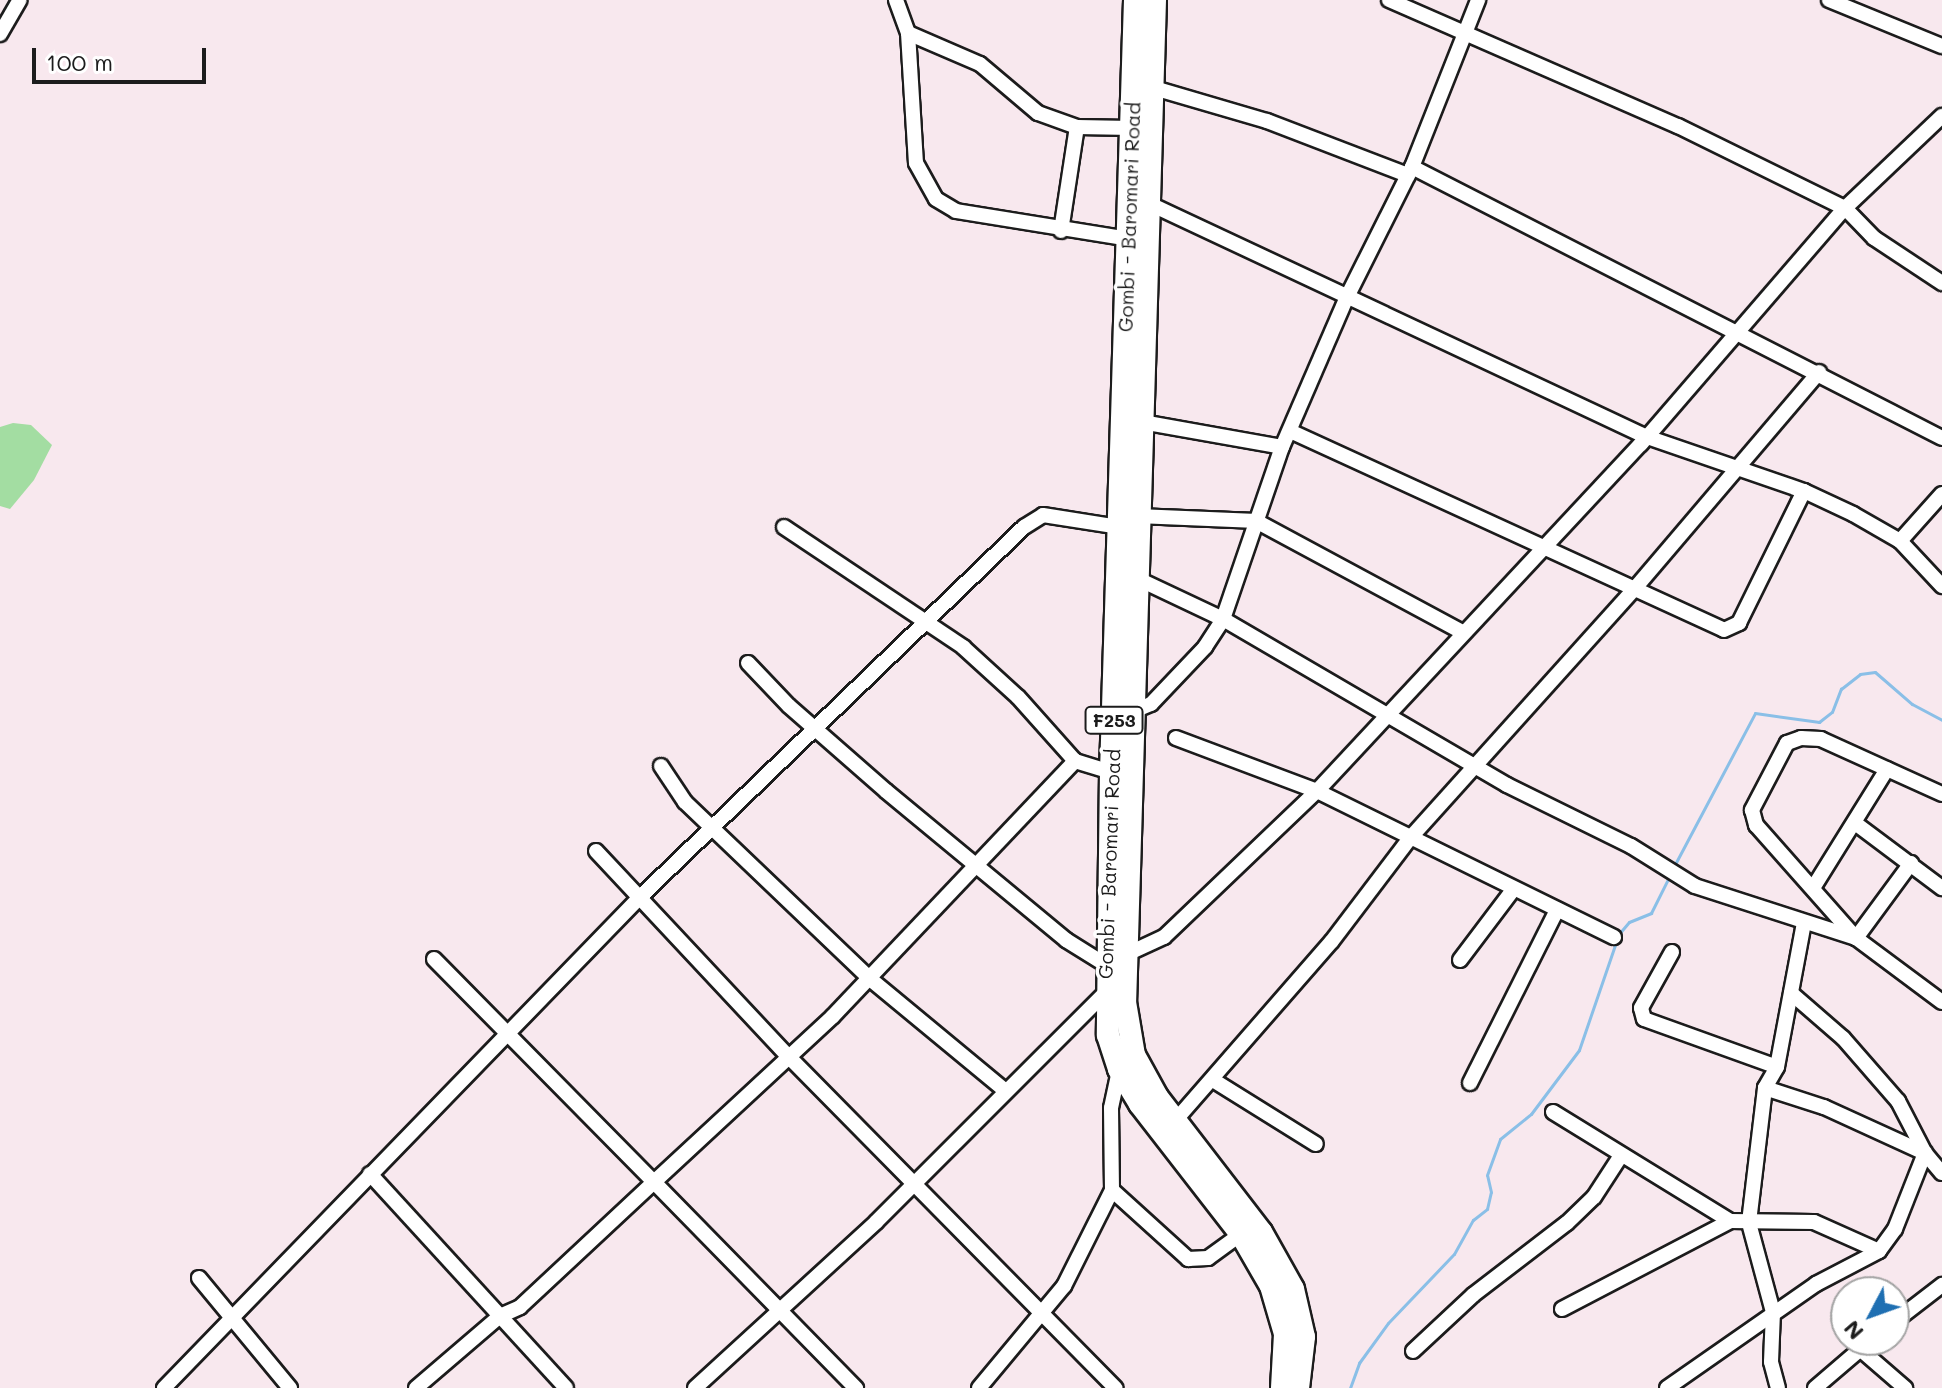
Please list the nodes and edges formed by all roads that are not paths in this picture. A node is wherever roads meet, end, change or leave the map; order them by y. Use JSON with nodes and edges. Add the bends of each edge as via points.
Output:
{"nodes":[{"id":1,"x":20,"y":0,"type":"edge"},
{"id":2,"x":896,"y":0,"type":"edge"},
{"id":3,"x":1135,"y":0,"type":"edge"},
{"id":4,"x":1155,"y":0,"type":"edge"},
{"id":5,"x":1389,"y":0,"type":"edge"},
{"id":6,"x":1478,"y":0,"type":"edge"},
{"id":7,"x":1829,"y":0,"type":"edge"},
{"id":8,"x":1465,"y":32,"type":"junction"},
{"id":9,"x":908,"y":33,"type":"junction"},
{"id":10,"x":0,"y":34,"type":"edge"},
{"id":11,"x":1942,"y":46,"type":"edge"},
{"id":12,"x":1147,"y":73,"type":"junction"},
{"id":13,"x":1942,"y":116,"type":"edge"},
{"id":14,"x":1077,"y":127,"type":"junction"},
{"id":15,"x":1132,"y":128,"type":"junction"},
{"id":16,"x":1410,"y":171,"type":"junction"},
{"id":17,"x":1150,"y":204,"type":"junction"},
{"id":18,"x":1845,"y":208,"type":"junction"},
{"id":19,"x":1061,"y":231,"type":"junction"},
{"id":20,"x":1128,"y":239,"type":"junction"},
{"id":21,"x":1942,"y":283,"type":"edge"},
{"id":22,"x":1347,"y":297,"type":"junction"},
{"id":23,"x":1739,"y":333,"type":"junction"},
{"id":24,"x":1819,"y":372,"type":"junction"},
{"id":25,"x":1142,"y":422,"type":"junction"},
{"id":26,"x":1290,"y":431,"type":"junction"},
{"id":27,"x":1647,"y":437,"type":"junction"},
{"id":28,"x":1942,"y":438,"type":"edge"},
{"id":29,"x":1282,"y":447,"type":"junction"},
{"id":30,"x":1732,"y":469,"type":"junction"},
{"id":31,"x":1804,"y":491,"type":"junction"},
{"id":32,"x":1942,"y":494,"type":"edge"},
{"id":33,"x":1129,"y":521,"type":"junction"},
{"id":34,"x":1256,"y":521,"type":"junction"},
{"id":35,"x":784,"y":527,"type":"dead end"},
{"id":36,"x":1900,"y":541,"type":"junction"},
{"id":37,"x":1544,"y":543,"type":"junction"},
{"id":38,"x":1134,"y":577,"type":"junction"},
{"id":39,"x":1637,"y":586,"type":"junction"},
{"id":40,"x":1942,"y":586,"type":"edge"},
{"id":41,"x":1223,"y":619,"type":"junction"},
{"id":42,"x":926,"y":620,"type":"junction"},
{"id":43,"x":1460,"y":631,"type":"junction"},
{"id":44,"x":748,"y":663,"type":"dead end"},
{"id":45,"x":1123,"y":700,"type":"junction"},
{"id":46,"x":1392,"y":713,"type":"junction"},
{"id":47,"x":817,"y":728,"type":"junction"},
{"id":48,"x":1176,"y":738,"type":"dead end"},
{"id":49,"x":1075,"y":761,"type":"junction"},
{"id":50,"x":661,"y":766,"type":"dead end"},
{"id":51,"x":1476,"y":766,"type":"junction"},
{"id":52,"x":1887,"y":769,"type":"junction"},
{"id":53,"x":1111,"y":772,"type":"junction"},
{"id":54,"x":1317,"y":791,"type":"junction"},
{"id":55,"x":1942,"y":794,"type":"edge"},
{"id":56,"x":1855,"y":823,"type":"junction"},
{"id":57,"x":713,"y":826,"type":"junction"},
{"id":58,"x":1411,"y":837,"type":"junction"},
{"id":59,"x":596,"y":851,"type":"dead end"},
{"id":60,"x":1911,"y":863,"type":"junction"},
{"id":61,"x":977,"y":864,"type":"junction"},
{"id":62,"x":1813,"y":888,"type":"junction"},
{"id":63,"x":1942,"y":888,"type":"edge"},
{"id":64,"x":1513,"y":890,"type":"junction"},
{"id":65,"x":639,"y":898,"type":"junction"},
{"id":66,"x":1557,"y":910,"type":"junction"},
{"id":67,"x":1804,"y":923,"type":"junction"},
{"id":68,"x":1614,"y":937,"type":"dead end"},
{"id":69,"x":1856,"y":938,"type":"junction"},
{"id":70,"x":1672,"y":952,"type":"dead end"},
{"id":71,"x":434,"y":959,"type":"dead end"},
{"id":72,"x":1116,"y":960,"type":"junction"},
{"id":73,"x":1460,"y":960,"type":"dead end"},
{"id":74,"x":869,"y":978,"type":"junction"},
{"id":75,"x":1106,"y":992,"type":"junction"},
{"id":76,"x":1791,"y":993,"type":"junction"},
{"id":77,"x":1942,"y":1002,"type":"edge"},
{"id":78,"x":509,"y":1037,"type":"junction"},
{"id":79,"x":789,"y":1057,"type":"junction"},
{"id":80,"x":1777,"y":1067,"type":"junction"},
{"id":81,"x":1119,"y":1069,"type":"junction"},
{"id":82,"x":1213,"y":1080,"type":"junction"},
{"id":83,"x":1470,"y":1083,"type":"dead end"},
{"id":84,"x":1765,"y":1088,"type":"junction"},
{"id":85,"x":1003,"y":1089,"type":"junction"},
{"id":86,"x":1553,"y":1112,"type":"dead end"},
{"id":87,"x":1174,"y":1122,"type":"junction"},
{"id":88,"x":1316,"y":1144,"type":"dead end"},
{"id":89,"x":1925,"y":1153,"type":"junction"},
{"id":90,"x":1620,"y":1157,"type":"junction"},
{"id":91,"x":1942,"y":1173,"type":"edge"},
{"id":92,"x":370,"y":1174,"type":"junction"},
{"id":93,"x":654,"y":1182,"type":"junction"},
{"id":94,"x":914,"y":1182,"type":"junction"},
{"id":95,"x":1112,"y":1190,"type":"junction"},
{"id":96,"x":1730,"y":1221,"type":"junction"},
{"id":97,"x":1749,"y":1223,"type":"junction"},
{"id":98,"x":1241,"y":1234,"type":"junction"},
{"id":99,"x":1879,"y":1251,"type":"junction"},
{"id":100,"x":199,"y":1278,"type":"dead end"},
{"id":101,"x":1942,"y":1285,"type":"edge"},
{"id":102,"x":781,"y":1309,"type":"junction"},
{"id":103,"x":1562,"y":1309,"type":"dead end"},
{"id":104,"x":1910,"y":1310,"type":"edge"},
{"id":105,"x":1773,"y":1312,"type":"junction"},
{"id":106,"x":1045,"y":1314,"type":"junction"},
{"id":107,"x":500,"y":1316,"type":"junction"},
{"id":108,"x":232,"y":1322,"type":"junction"},
{"id":109,"x":1413,"y":1351,"type":"dead end"},
{"id":110,"x":1853,"y":1356,"type":"edge"},
{"id":111,"x":1876,"y":1356,"type":"edge"},
{"id":112,"x":164,"y":1388,"type":"edge"},
{"id":113,"x":290,"y":1388,"type":"edge"},
{"id":114,"x":416,"y":1388,"type":"edge"},
{"id":115,"x":566,"y":1388,"type":"edge"},
{"id":116,"x":695,"y":1388,"type":"edge"},
{"id":117,"x":856,"y":1388,"type":"edge"},
{"id":118,"x":979,"y":1388,"type":"edge"},
{"id":119,"x":1115,"y":1388,"type":"edge"},
{"id":120,"x":1282,"y":1388,"type":"edge"},
{"id":121,"x":1298,"y":1388,"type":"edge"},
{"id":122,"x":1667,"y":1388,"type":"edge"},
{"id":123,"x":1778,"y":1388,"type":"edge"},
{"id":124,"x":1815,"y":1388,"type":"edge"},
{"id":125,"x":1905,"y":1388,"type":"edge"}],
"edges":[{"from":1,"to":10,"type":"street"},
{"from":2,"to":9,"type":"street"},
{"from":3,"to":12,"type":"main road","name":"Gombi - Baromari Road","number":"F253"},
{"from":4,"to":12,"type":"main road","name":"Gombi - Baromari Road","number":"F253"},
{"from":5,"to":8,"type":"street"},
{"from":6,"to":8,"type":"street"},
{"from":7,"to":11,"type":"street"},
{"from":8,"to":16,"type":"street"},
{"from":8,"to":18,"type":"street"},
{"from":9,"to":14,"type":"street","via":[[980,64],[1038,113]]},
{"from":9,"to":19,"type":"street","via":[[916,163],[936,199],[956,211]]},
{"from":12,"to":15,"type":"main road","name":"Gombi - Baromari Road","number":"F253"},
{"from":12,"to":16,"type":"street"},
{"from":12,"to":17,"type":"main road","name":"Gombi - Baromari Road","number":"F253"},
{"from":13,"to":18,"type":"street"},
{"from":14,"to":15,"type":"street"},
{"from":14,"to":19,"type":"street"},
{"from":15,"to":20,"type":"main road","name":"Gombi - Baromari Road","number":"F253"},
{"from":16,"to":22,"type":"street"},
{"from":16,"to":23,"type":"street"},
{"from":17,"to":22,"type":"street"},
{"from":17,"to":25,"type":"main road","name":"Gombi - Baromari Road","number":"F253"},
{"from":18,"to":21,"type":"street","via":[[1874,238]]},
{"from":18,"to":23,"type":"street"},
{"from":19,"to":20,"type":"street"},
{"from":20,"to":33,"type":"main road","name":"Gombi - Baromari Road","number":"F253"},
{"from":22,"to":26,"type":"street"},
{"from":22,"to":27,"type":"street"},
{"from":23,"to":24,"type":"street"},
{"from":23,"to":27,"type":"street"},
{"from":24,"to":28,"type":"street"},
{"from":24,"to":30,"type":"street"},
{"from":25,"to":29,"type":"street"},
{"from":25,"to":33,"type":"main road","name":"Gombi - Baromari Road","number":"F253"},
{"from":26,"to":29,"type":"street"},
{"from":26,"to":37,"type":"street"},
{"from":27,"to":30,"type":"street"},
{"from":27,"to":37,"type":"street"},
{"from":29,"to":34,"type":"street"},
{"from":30,"to":31,"type":"street"},
{"from":30,"to":39,"type":"street"},
{"from":31,"to":36,"type":"street"},
{"from":31,"to":39,"type":"street","via":[[1733,629],[1724,630]]},
{"from":32,"to":36,"type":"street"},
{"from":33,"to":34,"type":"street"},
{"from":33,"to":38,"type":"main road","name":"Gombi - Baromari Road","number":"F253"},
{"from":33,"to":42,"type":"street","via":[[1043,515]]},
{"from":33,"to":45,"type":"main road","name":"Gombi - Baromari Road","number":"F253"},
{"from":34,"to":41,"type":"street"},
{"from":34,"to":43,"type":"street"},
{"from":35,"to":42,"type":"street"},
{"from":36,"to":40,"type":"street"},
{"from":37,"to":39,"type":"street"},
{"from":37,"to":43,"type":"street"},
{"from":38,"to":41,"type":"street"},
{"from":38,"to":45,"type":"main road","name":"Gombi - Baromari Road","number":"F253"},
{"from":39,"to":51,"type":"street"},
{"from":41,"to":45,"type":"street","via":[[1205,647],[1151,704],[1141,708]]},
{"from":41,"to":46,"type":"street"},
{"from":42,"to":47,"type":"street"},
{"from":42,"to":49,"type":"street","via":[[993,672]]},
{"from":43,"to":46,"type":"street"},
{"from":44,"to":47,"type":"street"},
{"from":45,"to":53,"type":"main road","name":"Gombi - Baromari Road","number":"F253"},
{"from":45,"to":72,"type":"main road","name":"Gombi - Baromari Road","number":"F253"},
{"from":46,"to":51,"type":"street"},
{"from":46,"to":54,"type":"street"},
{"from":47,"to":57,"type":"street"},
{"from":47,"to":61,"type":"street"},
{"from":48,"to":54,"type":"street"},
{"from":49,"to":53,"type":"street"},
{"from":49,"to":61,"type":"street"},
{"from":50,"to":57,"type":"street","via":[[685,802]]},
{"from":51,"to":58,"type":"street"},
{"from":51,"to":67,"type":"street","via":[[1681,877]]},
{"from":52,"to":55,"type":"street"},
{"from":52,"to":56,"type":"street"},
{"from":52,"to":62,"type":"street","via":[[1821,739],[1787,743],[1752,810],[1756,825]]},
{"from":53,"to":72,"type":"main road","name":"Gombi - Baromari Road","number":"F253"},
{"from":54,"to":58,"type":"street"},
{"from":54,"to":72,"type":"street","via":[[1164,937]]},
{"from":56,"to":60,"type":"street"},
{"from":56,"to":62,"type":"street"},
{"from":57,"to":65,"type":"street"},
{"from":57,"to":74,"type":"street"},
{"from":58,"to":64,"type":"street"},
{"from":58,"to":82,"type":"street","via":[[1332,941]]},
{"from":59,"to":65,"type":"street"},
{"from":60,"to":63,"type":"street"},
{"from":60,"to":69,"type":"street"},
{"from":61,"to":72,"type":"street","via":[[1066,940]]},
{"from":61,"to":74,"type":"street"},
{"from":62,"to":69,"type":"street"},
{"from":64,"to":66,"type":"street"},
{"from":64,"to":73,"type":"street"},
{"from":65,"to":78,"type":"street"},
{"from":65,"to":79,"type":"street"},
{"from":66,"to":68,"type":"street"},
{"from":66,"to":83,"type":"street"},
{"from":67,"to":69,"type":"street"},
{"from":67,"to":76,"type":"street"},
{"from":69,"to":77,"type":"street"},
{"from":70,"to":80,"type":"street","via":[[1641,1008],[1644,1019]]},
{"from":71,"to":78,"type":"street"},
{"from":72,"to":75,"type":"main road","name":"Gombi - Baromari Road","number":"F253"},
{"from":72,"to":87,"type":"main road","name":"Gombi - Baromari Road","number":"F253","via":[[1134,1055]]},
{"from":74,"to":79,"type":"street"},
{"from":74,"to":85,"type":"street"},
{"from":75,"to":81,"type":"main road","name":"Gombi - Baromari Road","number":"F253","via":[[1108,1035]]},
{"from":75,"to":85,"type":"street"},
{"from":76,"to":80,"type":"street"},
{"from":76,"to":89,"type":"street","via":[[1843,1038],[1898,1101]]},
{"from":78,"to":92,"type":"street"},
{"from":78,"to":93,"type":"street"},
{"from":79,"to":93,"type":"street"},
{"from":79,"to":94,"type":"street"},
{"from":80,"to":84,"type":"street"},
{"from":81,"to":95,"type":"street","via":[[1111,1108]]},
{"from":81,"to":98,"type":"main road","name":"Gombi - Baromari Road","number":"F253"},
{"from":82,"to":87,"type":"street"},
{"from":82,"to":88,"type":"street"},
{"from":84,"to":89,"type":"street","via":[[1824,1107]]},
{"from":84,"to":97,"type":"street"},
{"from":85,"to":94,"type":"street"},
{"from":86,"to":90,"type":"street"},
{"from":87,"to":121,"type":"main road","name":"Gombi - Baromari Road","number":"F253","via":[[1261,1232],[1293,1289],[1304,1337]]},
{"from":89,"to":91,"type":"street"},
{"from":89,"to":99,"type":"street","via":[[1895,1229]]},
{"from":90,"to":96,"type":"street"},
{"from":90,"to":109,"type":"street","via":[[1594,1197]]},
{"from":92,"to":107,"type":"street"},
{"from":92,"to":108,"type":"street"},
{"from":93,"to":102,"type":"street"},
{"from":93,"to":107,"type":"street","via":[[520,1307]]},
{"from":94,"to":102,"type":"street"},
{"from":94,"to":106,"type":"street"},
{"from":95,"to":98,"type":"street","via":[[1188,1259],[1208,1258]]},
{"from":95,"to":106,"type":"street","via":[[1082,1255]]},
{"from":96,"to":97,"type":"street"},
{"from":96,"to":103,"type":"street"},
{"from":97,"to":99,"type":"street","via":[[1814,1222]]},
{"from":97,"to":105,"type":"street"},
{"from":98,"to":120,"type":"main road","name":"Gombi - Baromari Road","number":"F253","via":[[1279,1307],[1285,1334]]},
{"from":99,"to":105,"type":"street"},
{"from":100,"to":108,"type":"street"},
{"from":101,"to":104,"type":"street"},
{"from":102,"to":116,"type":"street"},
{"from":102,"to":117,"type":"street"},
{"from":105,"to":122,"type":"street"},
{"from":105,"to":123,"type":"street","via":[[1771,1362]]},
{"from":106,"to":118,"type":"street"},
{"from":106,"to":119,"type":"street"},
{"from":107,"to":114,"type":"street"},
{"from":107,"to":115,"type":"street"},
{"from":108,"to":112,"type":"street"},
{"from":108,"to":113,"type":"street"},
{"from":110,"to":124,"type":"street"},
{"from":111,"to":125,"type":"street"}]}
